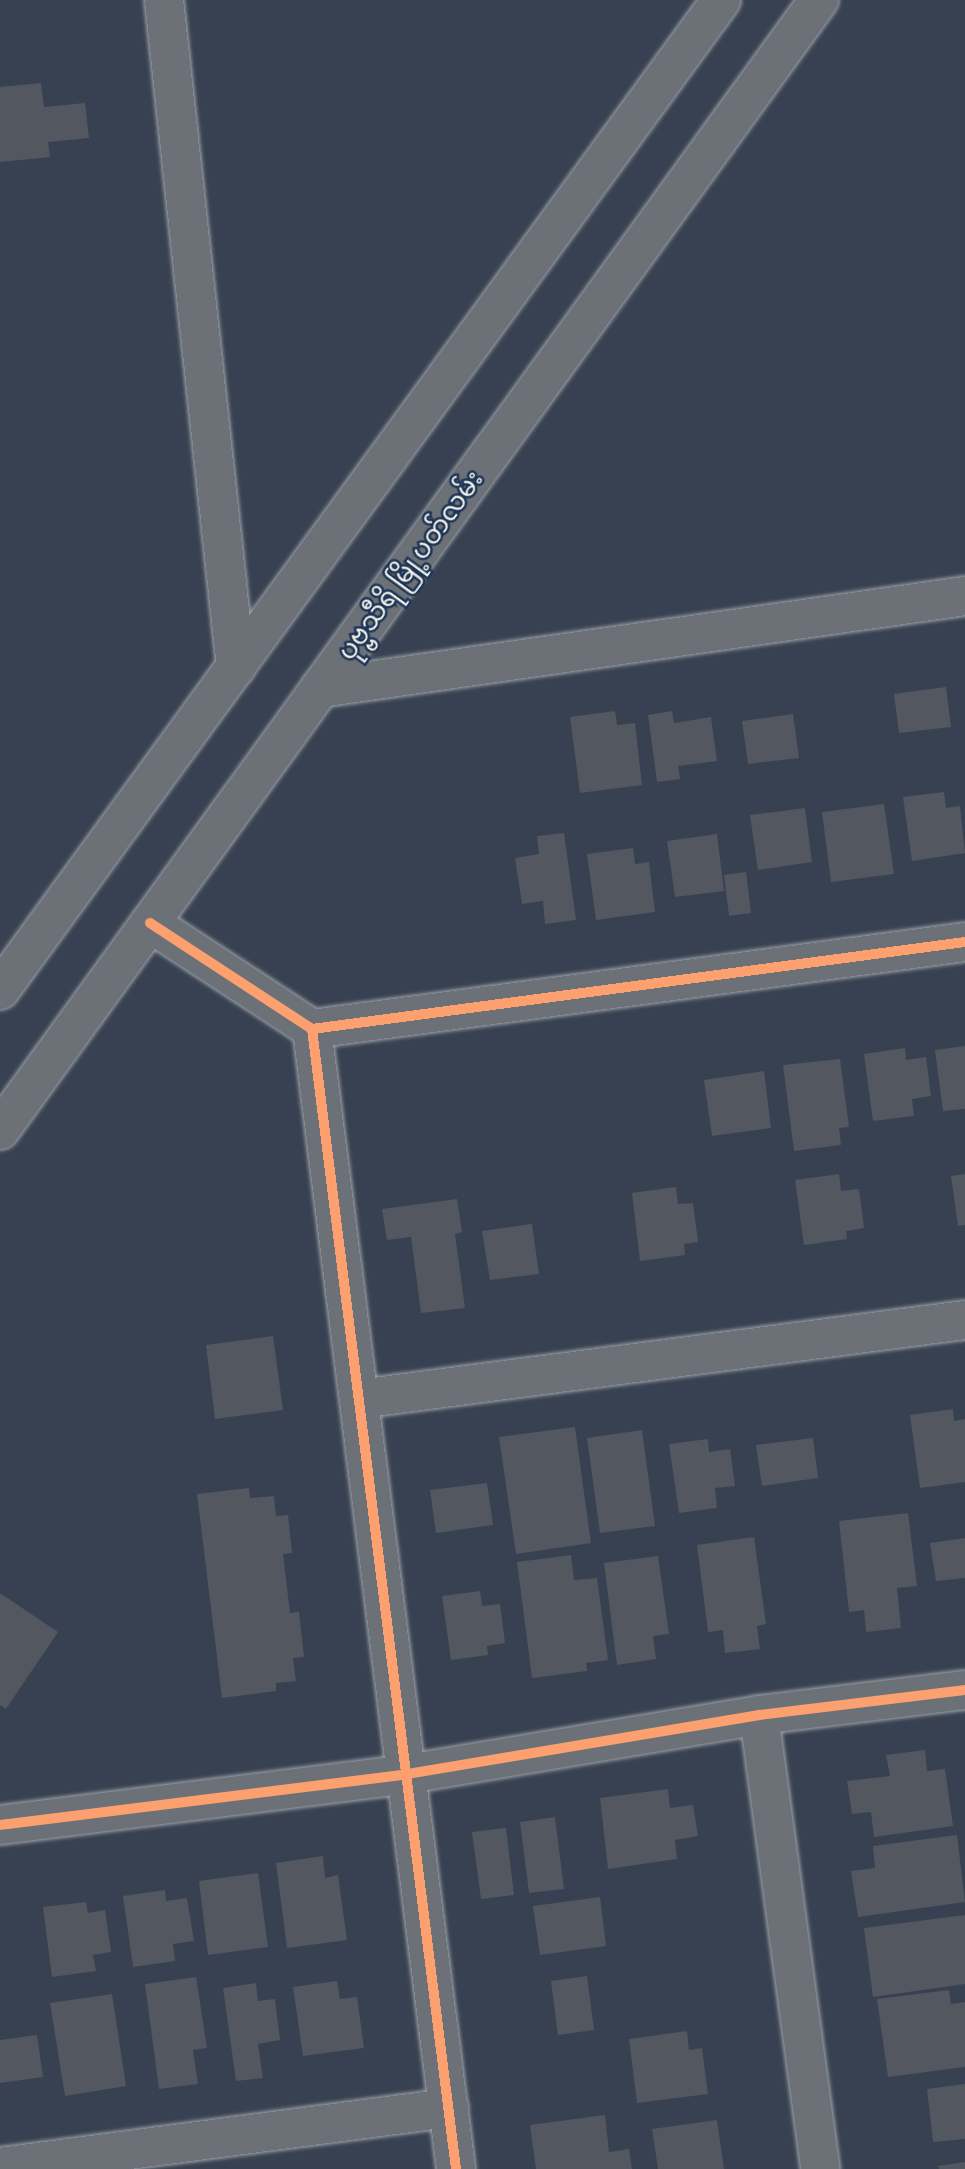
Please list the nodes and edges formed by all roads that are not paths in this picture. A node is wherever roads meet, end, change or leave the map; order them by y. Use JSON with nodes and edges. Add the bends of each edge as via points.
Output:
{"nodes":[{"id":1,"x":164,"y":0,"type":"edge"},
{"id":2,"x":721,"y":0,"type":"edge"},
{"id":3,"x":819,"y":0,"type":"edge"},
{"id":4,"x":965,"y":596,"type":"edge"},
{"id":5,"x":236,"y":667,"type":"junction"},
{"id":6,"x":320,"y":688,"type":"junction"},
{"id":7,"x":150,"y":923,"type":"junction"},
{"id":8,"x":965,"y":942,"type":"edge"},
{"id":9,"x":0,"y":990,"type":"edge"},
{"id":10,"x":312,"y":1029,"type":"junction"},
{"id":11,"x":0,"y":1130,"type":"edge"},
{"id":12,"x":965,"y":1320,"type":"edge"},
{"id":13,"x":359,"y":1399,"type":"junction"},
{"id":14,"x":965,"y":1690,"type":"edge"},
{"id":15,"x":760,"y":1715,"type":"junction"},
{"id":16,"x":407,"y":1774,"type":"junction"},
{"id":17,"x":0,"y":1825,"type":"edge"},
{"id":18,"x":449,"y":2108,"type":"junction"},
{"id":19,"x":0,"y":2167,"type":"edge"},
{"id":20,"x":456,"y":2169,"type":"edge"},
{"id":21,"x":820,"y":2169,"type":"edge"}],
"edges":[{"from":1,"to":5,"type":"street"},
{"from":2,"to":5,"type":"street"},
{"from":3,"to":6,"type":"street","name":"ပုဗ္ဗသီရိ မြို့ပတ်လမ်း"},
{"from":4,"to":6,"type":"street"},
{"from":5,"to":9,"type":"street"},
{"from":6,"to":7,"type":"street","name":"ပုဗ္ဗသီရိ မြို့ပတ်လမ်း"},
{"from":7,"to":10,"type":"street"},
{"from":7,"to":11,"type":"street","name":"ပုဗ္ဗသီရိ မြို့ပတ်လမ်း"},
{"from":8,"to":10,"type":"street"},
{"from":10,"to":13,"type":"street"},
{"from":12,"to":13,"type":"street"},
{"from":13,"to":16,"type":"street"},
{"from":14,"to":15,"type":"street"},
{"from":15,"to":16,"type":"street"},
{"from":15,"to":21,"type":"street"},
{"from":16,"to":17,"type":"street"},
{"from":16,"to":18,"type":"street"},
{"from":18,"to":19,"type":"street"},
{"from":18,"to":20,"type":"street"}]}
